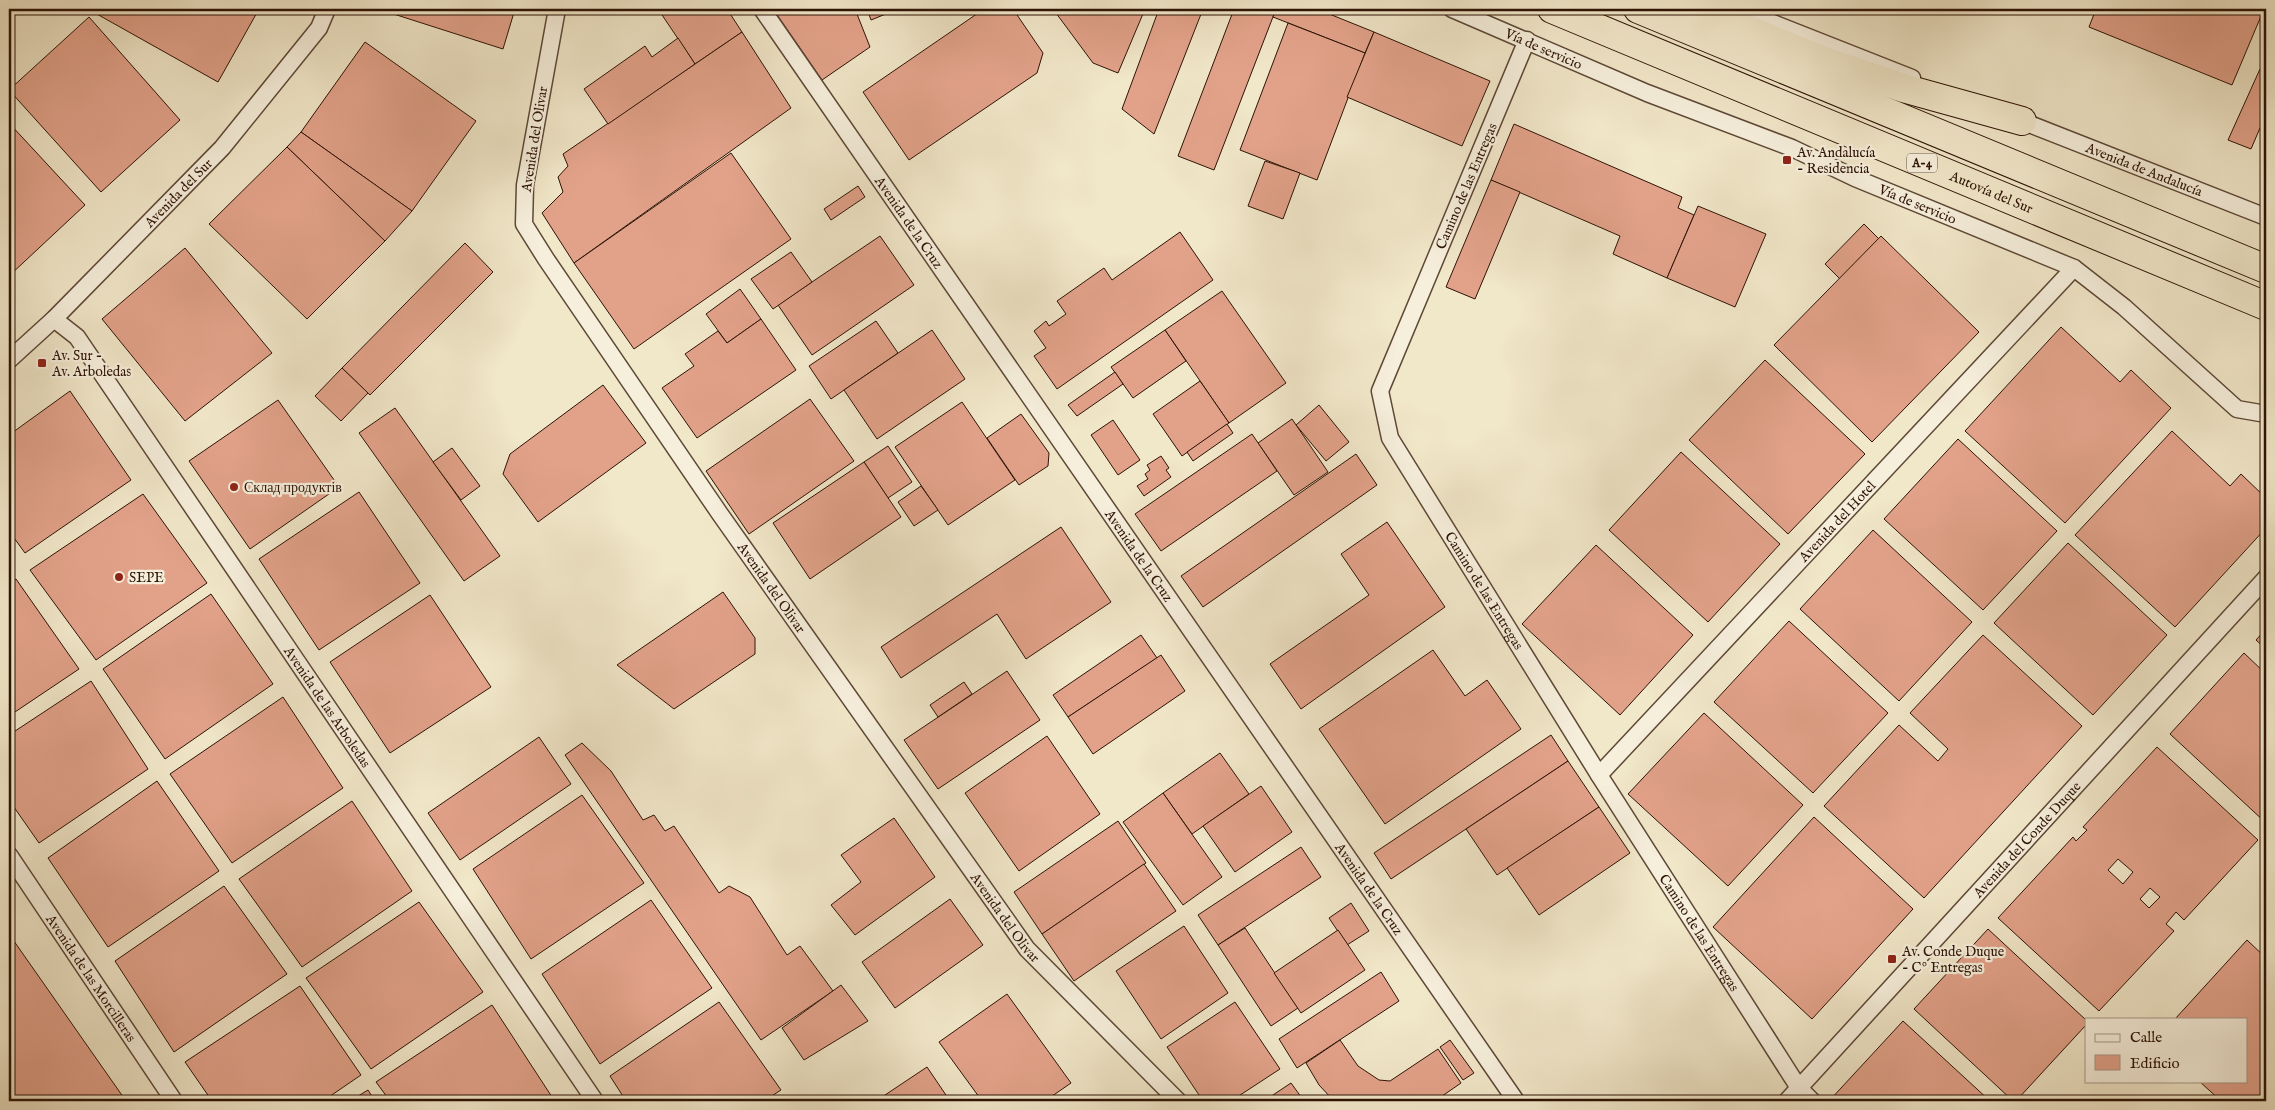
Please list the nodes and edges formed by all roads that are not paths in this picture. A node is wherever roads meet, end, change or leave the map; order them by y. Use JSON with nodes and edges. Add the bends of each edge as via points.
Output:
{"nodes":[{"id":1,"x":327,"y":9,"type":"edge"},
{"id":2,"x":557,"y":9,"type":"edge"},
{"id":3,"x":762,"y":9,"type":"edge"},
{"id":4,"x":1452,"y":9,"type":"edge"},
{"id":5,"x":1552,"y":9,"type":"edge"},
{"id":6,"x":1638,"y":9,"type":"edge"},
{"id":7,"x":1700,"y":9,"type":"edge"},
{"id":8,"x":1737,"y":9,"type":"edge"},
{"id":9,"x":1527,"y":40,"type":"junction"},
{"id":10,"x":2022,"y":121,"type":"junction"},
{"id":11,"x":2266,"y":217,"type":"edge"},
{"id":12,"x":2074,"y":268,"type":"junction"},
{"id":13,"x":2266,"y":268,"type":"edge"},
{"id":14,"x":2266,"y":306,"type":"edge"},
{"id":15,"x":54,"y":319,"type":"junction"},
{"id":16,"x":9,"y":360,"type":"edge"},
{"id":17,"x":2266,"y":414,"type":"edge"},
{"id":18,"x":2266,"y":578,"type":"edge"},
{"id":19,"x":1599,"y":775,"type":"junction"},
{"id":20,"x":9,"y":854,"type":"edge"},
{"id":21,"x":1799,"y":1088,"type":"junction"},
{"id":22,"x":174,"y":1101,"type":"edge"},
{"id":23,"x":595,"y":1101,"type":"edge"},
{"id":24,"x":1178,"y":1101,"type":"edge"},
{"id":25,"x":1516,"y":1101,"type":"edge"},
{"id":26,"x":1787,"y":1101,"type":"edge"},
{"id":27,"x":1812,"y":1101,"type":"edge"}],
"edges":[{"from":1,"to":15,"type":"street","name":"Avenida del Sur","via":[[319,28],[222,148]]},
{"from":2,"to":24,"type":"street","name":"Avenida del Olivar","via":[[525,185],[524,224],[720,514],[1022,942]]},
{"from":3,"to":25,"type":"street","name":"Avenida de la Cruz"},
{"from":4,"to":9,"type":"street","name":"Vía de servicio"},
{"from":5,"to":14,"type":"highway","name":"Autovía del Sur","number":"A-4"},
{"from":6,"to":13,"type":"highway","number":"A-4"},
{"from":7,"to":10,"type":"highway","via":[[1825,61],[1903,88]]},
{"from":8,"to":10,"type":"street"},
{"from":9,"to":12,"type":"street","name":"Vía de servicio"},
{"from":9,"to":19,"type":"street","name":"Camino de las Entregas","via":[[1380,391],[1390,438]]},
{"from":10,"to":11,"type":"street","name":"Avenida de Andalucía"},
{"from":12,"to":17,"type":"street","name":"Vía de servicio","via":[[2124,307],[2237,409]]},
{"from":12,"to":19,"type":"street","name":"Avenida del Hotel"},
{"from":15,"to":16,"type":"street","name":"Avenida del Sur"},
{"from":15,"to":23,"type":"street","name":"Avenida de las Arboledas","via":[[77,336]]},
{"from":18,"to":21,"type":"street","name":"Avenida del Conde Duque"},
{"from":19,"to":21,"type":"street","name":"Camino de las Entregas"},
{"from":20,"to":22,"type":"street","name":"Avenida de las Morcilleras"},
{"from":21,"to":26,"type":"street","name":"Avenida del Conde Duque"},
{"from":21,"to":27,"type":"street","name":"Camino de las Entregas"}]}
